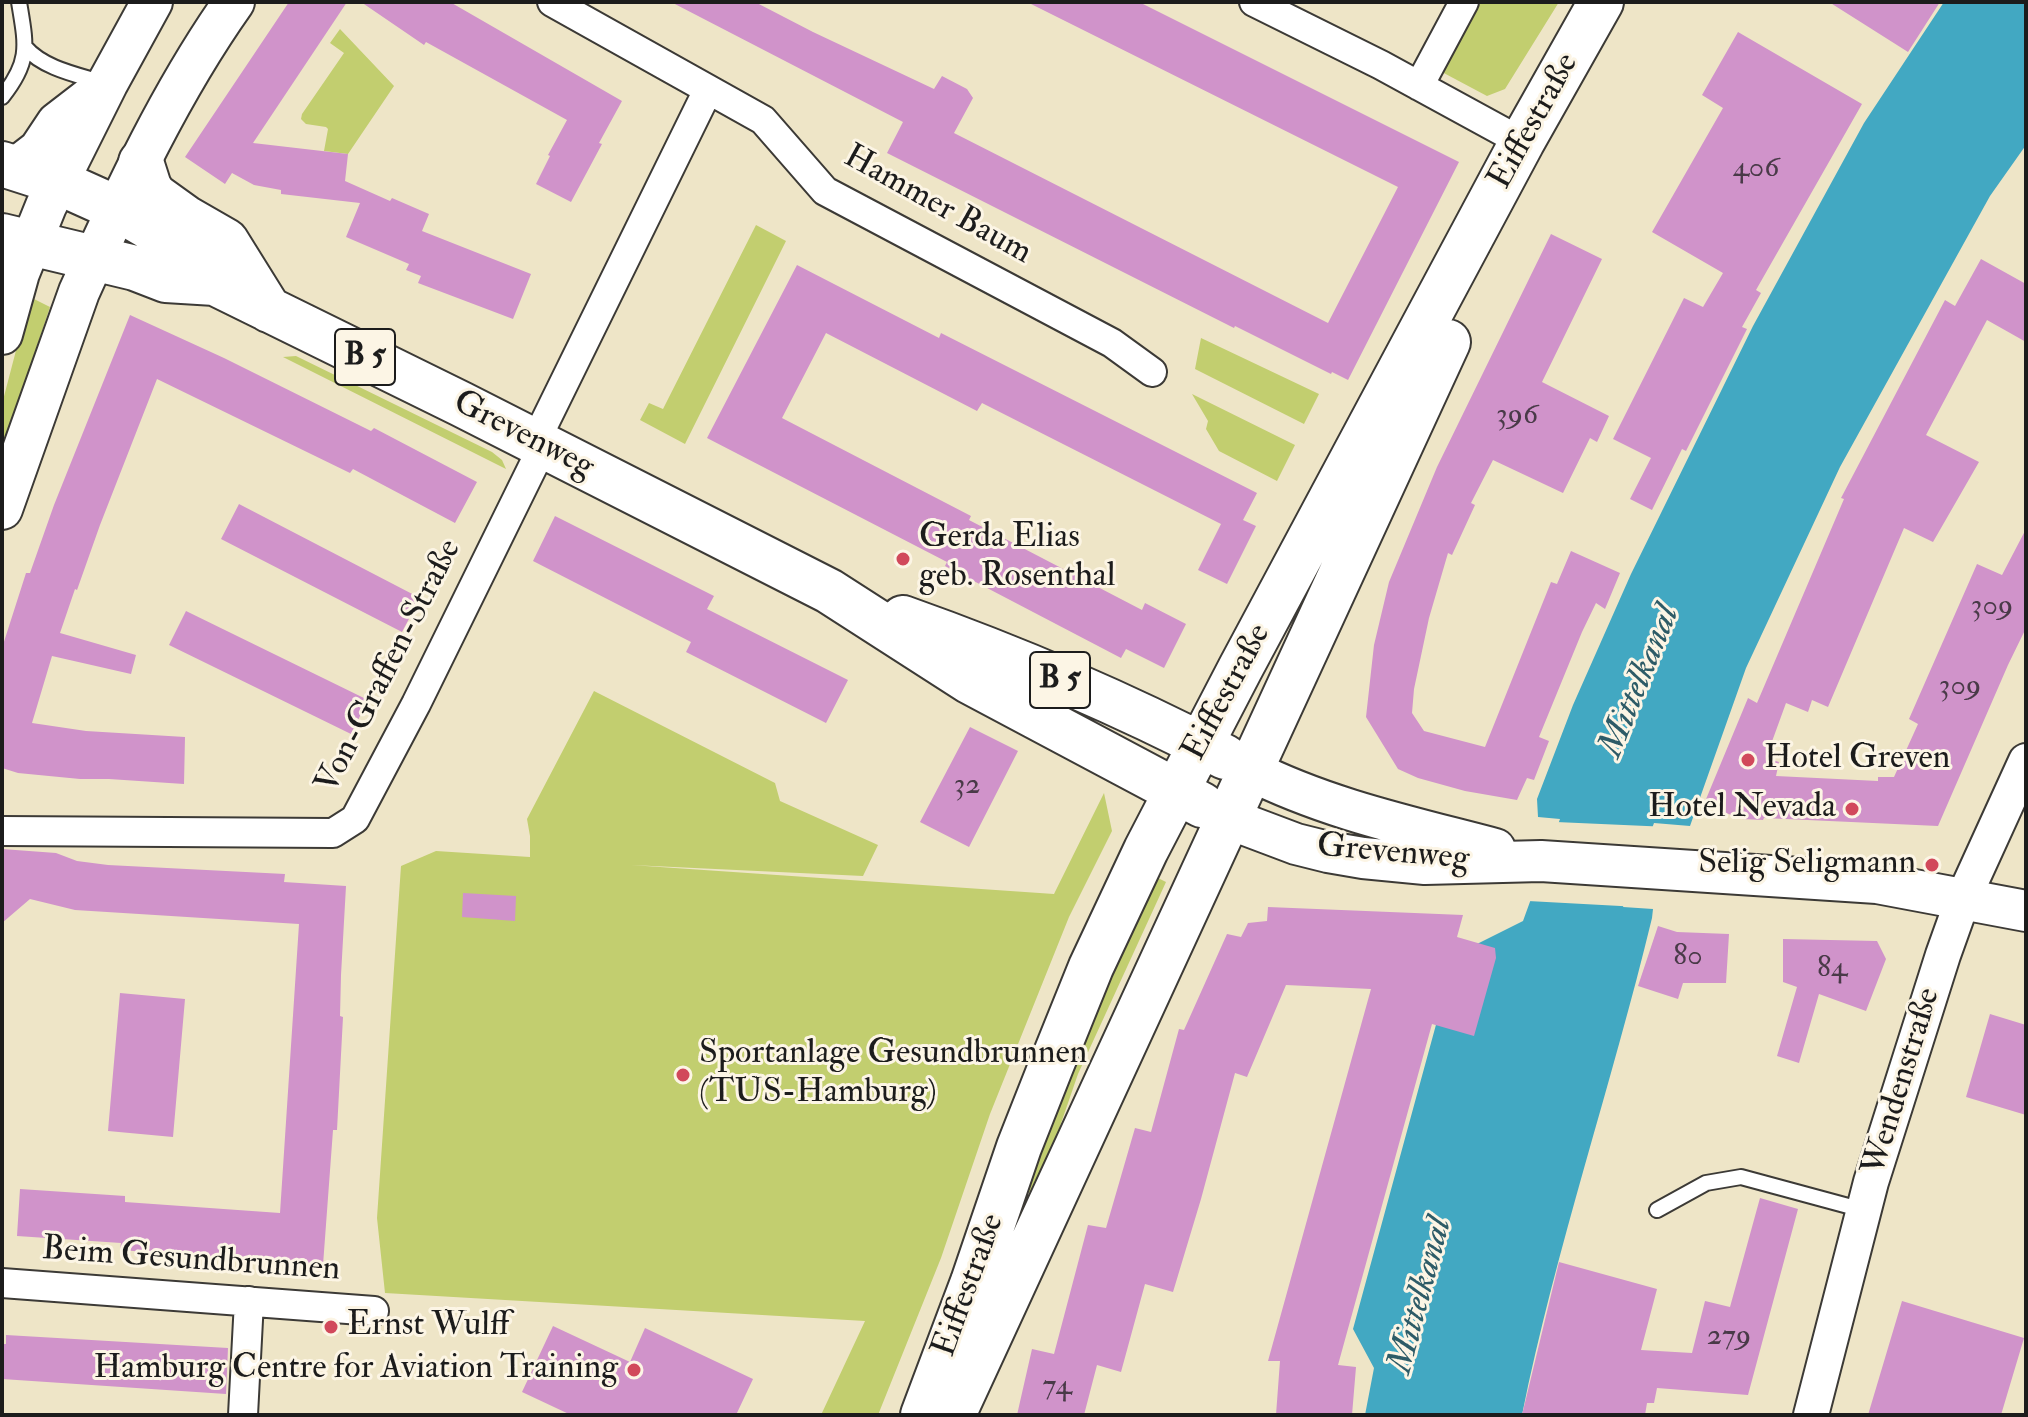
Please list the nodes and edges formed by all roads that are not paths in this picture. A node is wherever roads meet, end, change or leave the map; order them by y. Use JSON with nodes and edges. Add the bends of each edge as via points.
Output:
{"nodes":[{"id":1,"x":19,"y":2,"type":"edge"},
{"id":2,"x":152,"y":2,"type":"edge"},
{"id":3,"x":552,"y":2,"type":"edge"},
{"id":4,"x":1254,"y":2,"type":"edge"},
{"id":5,"x":1464,"y":2,"type":"edge"},
{"id":6,"x":1601,"y":2,"type":"edge"},
{"id":7,"x":1632,"y":2,"type":"edge"},
{"id":8,"x":230,"y":7,"type":"edge"},
{"id":9,"x":25,"y":47,"type":"junction"},
{"id":10,"x":107,"y":84,"type":"junction"},
{"id":11,"x":1419,"y":86,"type":"junction"},
{"id":12,"x":708,"y":90,"type":"junction"},
{"id":13,"x":2,"y":97,"type":"edge"},
{"id":14,"x":1522,"y":142,"type":"junction"},
{"id":15,"x":9,"y":166,"type":"edge"},
{"id":16,"x":79,"y":217,"type":"edge"},
{"id":17,"x":215,"y":283,"type":"junction"},
{"id":18,"x":269,"y":310,"type":"junction"},
{"id":19,"x":2,"y":334,"type":"edge"},
{"id":20,"x":1152,"y":372,"type":"dead end"},
{"id":21,"x":539,"y":444,"type":"junction"},
{"id":22,"x":2,"y":509,"type":"edge"},
{"id":23,"x":829,"y":591,"type":"junction"},
{"id":24,"x":1201,"y":745,"type":"junction"},
{"id":25,"x":2026,"y":761,"type":"edge"},
{"id":26,"x":1250,"y":770,"type":"junction"},
{"id":27,"x":1176,"y":792,"type":"junction"},
{"id":28,"x":1227,"y":818,"type":"junction"},
{"id":29,"x":2,"y":831,"type":"edge"},
{"id":30,"x":1541,"y":861,"type":"junction"},
{"id":31,"x":1963,"y":899,"type":"junction"},
{"id":32,"x":2026,"y":911,"type":"edge"},
{"id":33,"x":1657,"y":1210,"type":"dead end"},
{"id":34,"x":1864,"y":1210,"type":"junction"},
{"id":35,"x":2,"y":1283,"type":"edge"},
{"id":36,"x":249,"y":1301,"type":"junction"},
{"id":37,"x":374,"y":1311,"type":"dead end"},
{"id":38,"x":243,"y":1415,"type":"edge"},
{"id":39,"x":923,"y":1415,"type":"edge"},
{"id":40,"x":953,"y":1415,"type":"edge"},
{"id":41,"x":1811,"y":1415,"type":"edge"}],
"edges":[{"from":1,"to":9,"type":"lane"},
{"from":2,"to":10,"type":"main road"},
{"from":3,"to":12,"type":"street","name":"Hammer Baum"},
{"from":4,"to":11,"type":"street"},
{"from":5,"to":11,"type":"street"},
{"from":6,"to":14,"type":"main road","name":"Eiffestraße"},
{"from":7,"to":26,"type":"main road","name":"Eiffestraße","via":[[1453,330]]},
{"from":8,"to":16,"type":"main road","via":[[182,85]]},
{"from":9,"to":10,"type":"lane","via":[[61,70]]},
{"from":9,"to":13,"type":"lane","via":[[19,73]]},
{"from":10,"to":15,"type":"main road","via":[[57,123],[39,150]]},
{"from":10,"to":16,"type":"main road","via":[[80,136]]},
{"from":11,"to":14,"type":"street"},
{"from":12,"to":20,"type":"street","name":"Hammer Baum","via":[[763,120],[825,191],[1112,343]]},
{"from":12,"to":21,"type":"street"},
{"from":14,"to":24,"type":"main road","name":"Eiffestraße"},
{"from":15,"to":16,"type":"main road","number":"B 5"},
{"from":16,"to":17,"type":"main road","name":"Grevenweg","number":"B 5","via":[[183,247]]},
{"from":16,"to":17,"type":"main road","name":"Grevenweg","number":"B 5","via":[[166,280]]},
{"from":16,"to":18,"type":"main road","via":[[149,187],[186,218],[226,241]]},
{"from":16,"to":19,"type":"main road","via":[[19,273]]},
{"from":16,"to":22,"type":"main road","via":[[79,292]]},
{"from":17,"to":18,"type":"main road","name":"Grevenweg","number":"B 5"},
{"from":18,"to":21,"type":"main road","name":"Grevenweg","number":"B 5"},
{"from":21,"to":23,"type":"main road","name":"Grevenweg","number":"B 5"},
{"from":21,"to":29,"type":"street","name":"Von-Graffen-Straße","via":[[416,704],[355,819],[333,833]]},
{"from":23,"to":24,"type":"main road","name":"Grevenweg","number":"B 5","via":[[987,648]]},
{"from":23,"to":27,"type":"main road","name":"Grevenweg","number":"B 5","via":[[969,681]]},
{"from":24,"to":26,"type":"main road","name":"Grevenweg","number":"B 5"},
{"from":24,"to":27,"type":"main road","name":"Eiffestraße"},
{"from":25,"to":31,"type":"street","name":"Wendenstraße"},
{"from":26,"to":28,"type":"main road","name":"Eiffestraße"},
{"from":26,"to":30,"type":"main road","name":"Grevenweg","via":[[1306,796],[1380,820]]},
{"from":27,"to":28,"type":"main road","name":"Grevenweg","number":"B 5"},
{"from":27,"to":39,"type":"main road","name":"Eiffestraße","via":[[1091,967],[1019,1147]]},
{"from":28,"to":30,"type":"main road","name":"Grevenweg","via":[[1296,844],[1363,858],[1425,864]]},
{"from":28,"to":40,"type":"main road","name":"Eiffestraße"},
{"from":30,"to":31,"type":"main road","name":"Grevenweg","via":[[1877,883]]},
{"from":31,"to":32,"type":"main road","name":"Grevenweg"},
{"from":31,"to":34,"type":"street","name":"Wendenstraße"},
{"from":33,"to":34,"type":"lane","via":[[1706,1183],[1741,1177]]},
{"from":34,"to":41,"type":"street","name":"Wendenstraße"},
{"from":35,"to":36,"type":"street","name":"Beim Gesundbrunnen"},
{"from":36,"to":37,"type":"street","name":"Beim Gesundbrunnen"},
{"from":36,"to":38,"type":"street"}]}
